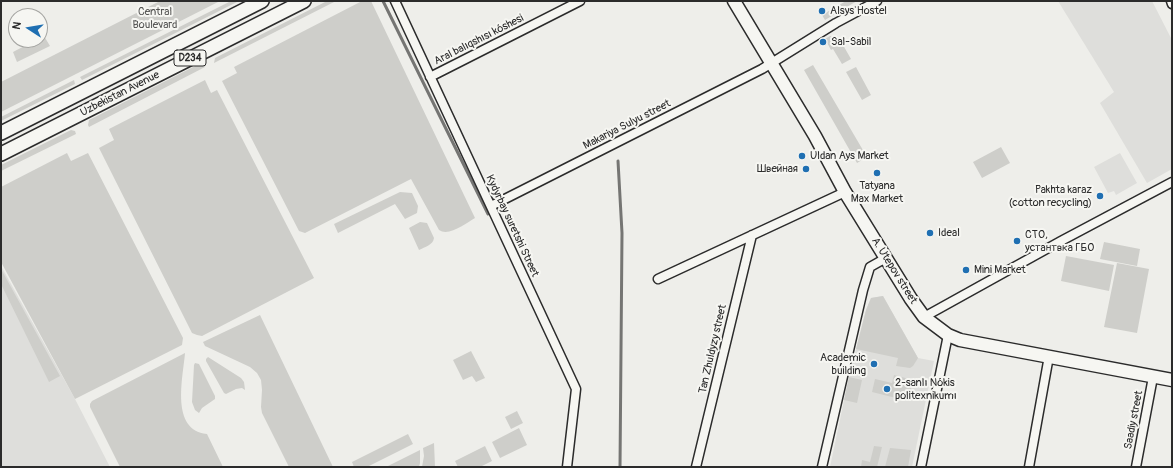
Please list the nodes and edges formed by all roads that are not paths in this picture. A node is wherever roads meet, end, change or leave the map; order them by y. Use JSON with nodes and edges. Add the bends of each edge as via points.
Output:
{"nodes":[{"id":1,"x":262,"y":1,"type":"edge"},
{"id":2,"x":304,"y":1,"type":"edge"},
{"id":3,"x":395,"y":1,"type":"edge"},
{"id":4,"x":580,"y":1,"type":"edge"},
{"id":5,"x":734,"y":1,"type":"edge"},
{"id":6,"x":877,"y":1,"type":"edge"},
{"id":7,"x":1171,"y":1,"type":"edge"},
{"id":8,"x":1172,"y":4,"type":"edge"},
{"id":9,"x":772,"y":63,"type":"junction"},
{"id":10,"x":430,"y":77,"type":"junction"},
{"id":11,"x":1,"y":133,"type":"edge"},
{"id":12,"x":1,"y":154,"type":"edge"},
{"id":13,"x":1172,"y":182,"type":"edge"},
{"id":14,"x":845,"y":192,"type":"junction"},
{"id":15,"x":491,"y":206,"type":"junction"},
{"id":16,"x":752,"y":235,"type":"junction"},
{"id":17,"x":886,"y":258,"type":"junction"},
{"id":18,"x":658,"y":279,"type":"dead end"},
{"id":19,"x":924,"y":317,"type":"junction"},
{"id":20,"x":948,"y":335,"type":"junction"},
{"id":21,"x":1049,"y":356,"type":"junction"},
{"id":22,"x":1153,"y":377,"type":"junction"},
{"id":23,"x":1172,"y":380,"type":"edge"},
{"id":24,"x":567,"y":467,"type":"edge"},
{"id":25,"x":696,"y":467,"type":"edge"},
{"id":26,"x":822,"y":467,"type":"edge"},
{"id":27,"x":921,"y":467,"type":"edge"},
{"id":28,"x":1029,"y":467,"type":"edge"},
{"id":29,"x":1136,"y":467,"type":"edge"}],
"edges":[{"from":1,"to":11,"type":"main road","name":"Uzbekistan Avenue","number":"D234"},
{"from":2,"to":12,"type":"main road","name":"Uzbekistan Avenue","number":"D234"},
{"from":3,"to":10,"type":"street","name":"Kydyrbay suretshi Street"},
{"from":4,"to":10,"type":"street","name":"Aral balıqshısı kóshesi"},
{"from":5,"to":9,"type":"main road","name":"A. Utepov street"},
{"from":6,"to":9,"type":"street","name":"Makariya Sulyu street"},
{"from":7,"to":8,"type":"street"},
{"from":9,"to":14,"type":"main road","name":"A. Utepov street"},
{"from":9,"to":15,"type":"street","name":"Makariya Sulyu street"},
{"from":10,"to":15,"type":"street","name":"Kydyrbay suretshi Street"},
{"from":13,"to":19,"type":"street"},
{"from":14,"to":16,"type":"street"},
{"from":14,"to":17,"type":"main road","name":"A. Utepov street"},
{"from":15,"to":24,"type":"street","name":"Kydyrbay suretshi Street","via":[[576,389]]},
{"from":16,"to":18,"type":"street"},
{"from":16,"to":25,"type":"street","name":"Tan Zhuldyzy street"},
{"from":17,"to":19,"type":"main road","name":"A. Utepov street"},
{"from":17,"to":26,"type":"street","via":[[870,267]]},
{"from":19,"to":20,"type":"main road","name":"A. Utepov street"},
{"from":20,"to":21,"type":"main road","name":"A. Utepov street","via":[[960,340]]},
{"from":20,"to":27,"type":"street"},
{"from":21,"to":22,"type":"main road","name":"A. Utepov street"},
{"from":21,"to":28,"type":"street"},
{"from":22,"to":23,"type":"main road","name":"A. Utepov street"},
{"from":22,"to":29,"type":"street","name":"Saadiy street"}]}
